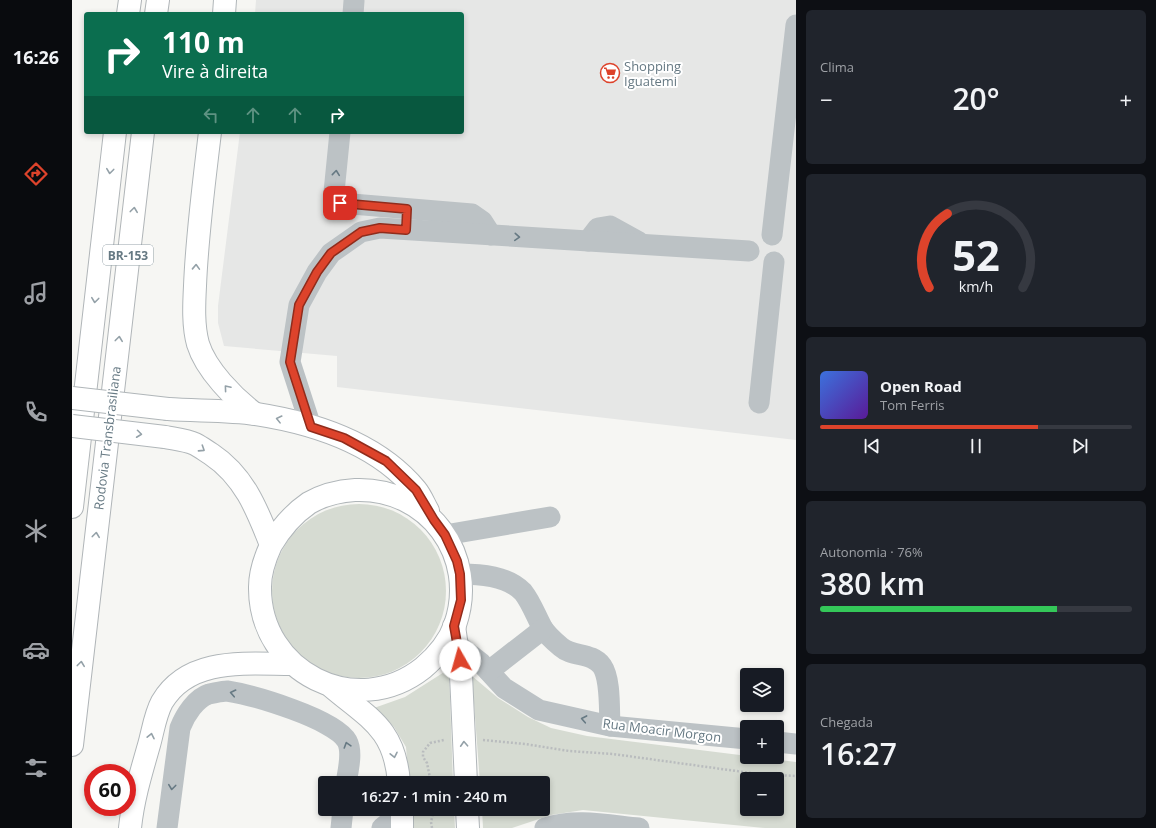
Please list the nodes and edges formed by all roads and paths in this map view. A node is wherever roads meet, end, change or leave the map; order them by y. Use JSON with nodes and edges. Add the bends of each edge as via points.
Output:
{"nodes":[{"id":1,"x":130,"y":0,"type":"edge"},
{"id":2,"x":158,"y":0,"type":"edge"},
{"id":3,"x":225,"y":0,"type":"edge"},
{"id":4,"x":128,"y":12,"type":"edge"},
{"id":5,"x":156,"y":12,"type":"edge"},
{"id":6,"x":224,"y":12,"type":"edge"},
{"id":7,"x":796,"y":25,"type":"edge"},
{"id":8,"x":115,"y":134,"type":"edge"},
{"id":9,"x":143,"y":134,"type":"edge"},
{"id":10,"x":210,"y":134,"type":"edge"},
{"id":11,"x":340,"y":134,"type":"edge"},
{"id":12,"x":407,"y":209,"type":"junction"},
{"id":13,"x":446,"y":222,"type":"junction"},
{"id":14,"x":406,"y":230,"type":"junction"},
{"id":15,"x":772,"y":235,"type":"junction"},
{"id":16,"x":749,"y":251,"type":"junction"},
{"id":17,"x":774,"y":262,"type":"junction"},
{"id":18,"x":72,"y":398,"type":"edge"},
{"id":19,"x":759,"y":403,"type":"dead end"},
{"id":20,"x":255,"y":414,"type":"junction"},
{"id":21,"x":72,"y":426,"type":"edge"},
{"id":22,"x":311,"y":427,"type":"junction"},
{"id":23,"x":72,"y":507,"type":"edge"},
{"id":24,"x":550,"y":517,"type":"dead end"},
{"id":25,"x":440,"y":528,"type":"junction"},
{"id":26,"x":271,"y":544,"type":"junction"},
{"id":27,"x":460,"y":574,"type":"junction"},
{"id":28,"x":543,"y":630,"type":"junction"},
{"id":29,"x":456,"y":635,"type":"junction"},
{"id":30,"x":292,"y":664,"type":"junction"},
{"id":31,"x":489,"y":672,"type":"junction"},
{"id":32,"x":331,"y":686,"type":"junction"},
{"id":33,"x":610,"y":726,"type":"junction"},
{"id":34,"x":740,"y":738,"type":"edge"},
{"id":35,"x":464,"y":740,"type":"junction"},
{"id":36,"x":784,"y":743,"type":"edge"},
{"id":37,"x":796,"y":744,"type":"edge"},
{"id":38,"x":72,"y":745,"type":"edge"},
{"id":39,"x":347,"y":776,"type":"edge"},
{"id":40,"x":398,"y":776,"type":"edge"},
{"id":41,"x":430,"y":776,"type":"edge"},
{"id":42,"x":466,"y":776,"type":"edge"},
{"id":43,"x":796,"y":776,"type":"edge"},
{"id":44,"x":342,"y":816,"type":"edge"},
{"id":45,"x":402,"y":816,"type":"edge"},
{"id":46,"x":432,"y":816,"type":"edge"},
{"id":47,"x":467,"y":816,"type":"edge"},
{"id":48,"x":130,"y":828,"type":"edge"},
{"id":49,"x":167,"y":828,"type":"edge"},
{"id":50,"x":341,"y":828,"type":"edge"},
{"id":51,"x":382,"y":828,"type":"edge"},
{"id":52,"x":432,"y":828,"type":"edge"},
{"id":53,"x":468,"y":828,"type":"edge"},
{"id":54,"x":545,"y":828,"type":"edge"},
{"id":55,"x":639,"y":828,"type":"edge"}],
"edges":[{"from":1,"to":4,"type":"main road"},
{"from":2,"to":5,"type":"main road"},
{"from":3,"to":6,"type":"main road"},
{"from":7,"to":15,"type":"street"},
{"from":8,"to":23,"type":"main road","name":"Rodovia Transbrasiliana","number":"BR-153","one_way":true},
{"from":38,"to":9,"type":"main road","name":"Rodovia Transbrasiliana","number":"BR-153","one_way":true},
{"from":20,"to":10,"type":"main road","one_way":true,"via":[[238,401],[224,384],[208,364],[198,344],[194,309],[196,256]]},
{"from":12,"to":11,"type":"street","one_way":true,"via":[[340,203],[336,199],[334,192]]},
{"from":12,"to":13,"type":"street"},
{"from":12,"to":14,"type":"street"},
{"from":13,"to":14,"type":"street"},
{"from":13,"to":16,"type":"street","one_way":true,"via":[[491,235],[588,241],[598,228],[610,226],[645,245]]},
{"from":14,"to":22,"type":"street","via":[[380,228],[361,232],[331,253],[299,305],[290,362]]},
{"from":15,"to":16,"type":"street","via":[[756,236],[750,243]]},
{"from":15,"to":17,"type":"street","via":[[778,240],[781,248]]},
{"from":16,"to":17,"type":"street","via":[[752,259],[758,264]]},
{"from":17,"to":19,"type":"street"},
{"from":18,"to":20,"type":"main road","bridge":true,"via":[[168,409]]},
{"from":22,"to":20,"type":"main road","one_way":true},
{"from":21,"to":26,"type":"main road","one_way":true,"bridge":true,"via":[[165,437],[196,444],[236,475],[260,515]]},
{"from":22,"to":25,"type":"main road","via":[[344,438],[386,461],[416,490]]},
{"from":24,"to":25,"type":"street"},
{"from":25,"to":26,"type":"main road","via":[[419,508],[397,496],[366,490],[346,491],[328,495],[294,514]]},
{"from":25,"to":27,"type":"main road","via":[[455,554]]},
{"from":26,"to":30,"type":"main road","via":[[263,565],[260,586],[261,608],[267,629],[278,648]]},
{"from":27,"to":28,"type":"street","via":[[502,579],[515,585],[524,593]]},
{"from":27,"to":29,"type":"main road","via":[[461,600]]},
{"from":28,"to":31,"type":"street"},
{"from":28,"to":33,"type":"street","via":[[562,649],[589,657],[602,665],[607,677]]},
{"from":29,"to":31,"type":"street","name":"Rua Moacir Morgon"},
{"from":29,"to":32,"type":"main road","via":[[431,661],[414,675],[401,681],[374,690],[352,690]]},
{"from":29,"to":35,"type":"main road"},
{"from":30,"to":32,"type":"main road"},
{"from":48,"to":30,"type":"main road","one_way":true,"via":[[133,803],[154,722],[162,701],[176,685],[188,676],[212,666]]},
{"from":33,"to":31,"type":"street","name":"Rua Moacir Morgon","one_way":true,"via":[[539,710],[504,688]]},
{"from":32,"to":40,"type":"main road","one_way":true,"via":[[378,724],[393,747]]},
{"from":33,"to":34,"type":"street","name":"Rua Moacir Morgon"},
{"from":35,"to":41,"type":"path","via":[[430,742],[422,752]]},
{"from":42,"to":35,"type":"main road","one_way":true},
{"from":35,"to":43,"type":"path","via":[[489,740],[758,774]]},
{"from":36,"to":37,"type":"street"},
{"from":39,"to":49,"type":"street","one_way":true,"via":[[350,753],[343,735],[312,717],[270,700],[226,691],[208,695],[200,699],[180,728]]},
{"from":44,"to":50,"type":"street"},
{"from":45,"to":51,"type":"street"},
{"from":46,"to":52,"type":"path"},
{"from":47,"to":53,"type":"main road"},
{"from":54,"to":55,"type":"street","via":[[556,824],[583,822]]}]}
